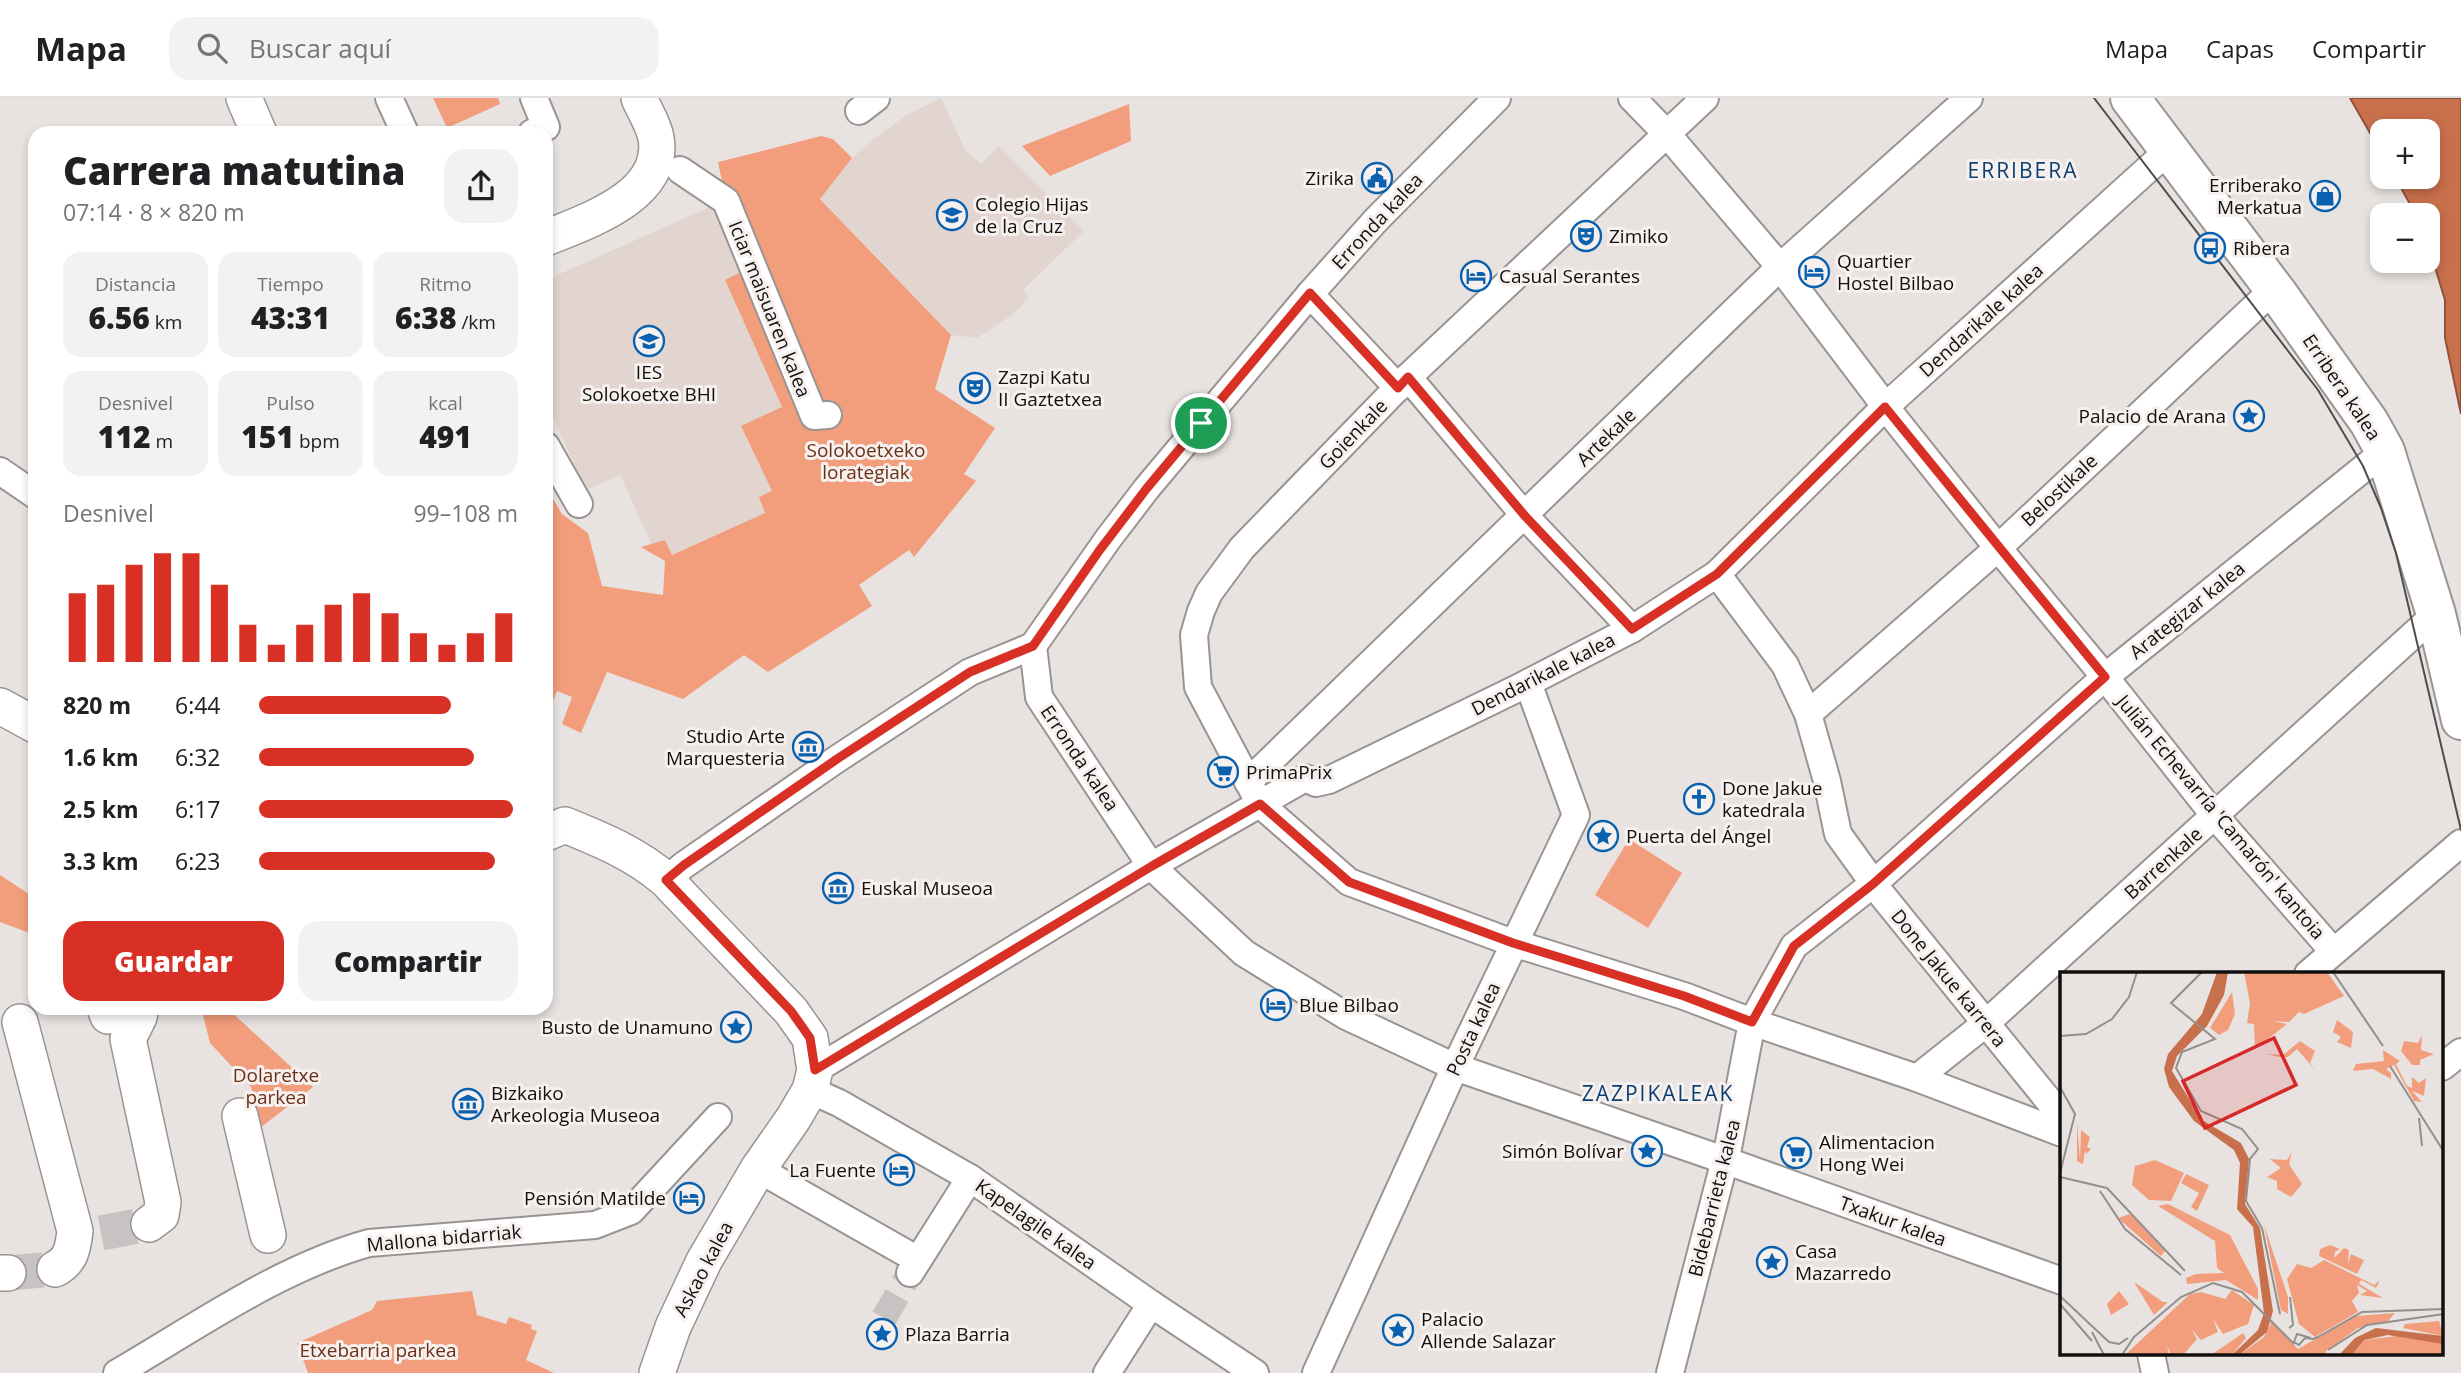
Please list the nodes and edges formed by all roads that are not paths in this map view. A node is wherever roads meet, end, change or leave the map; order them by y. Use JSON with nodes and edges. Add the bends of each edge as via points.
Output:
{"nodes":[{"id":1,"x":244,"y":98,"type":"edge"},
{"id":2,"x":389,"y":98,"type":"edge"},
{"id":3,"x":534,"y":98,"type":"edge"},
{"id":4,"x":639,"y":98,"type":"edge"},
{"id":5,"x":1497,"y":98,"type":"edge"},
{"id":6,"x":1632,"y":98,"type":"edge"},
{"id":7,"x":1705,"y":98,"type":"edge"},
{"id":8,"x":1969,"y":98,"type":"edge"},
{"id":9,"x":2130,"y":98,"type":"edge"},
{"id":10,"x":256,"y":126,"type":"edge"},
{"id":11,"x":402,"y":126,"type":"edge"},
{"id":12,"x":546,"y":126,"type":"edge"},
{"id":13,"x":1667,"y":134,"type":"junction"},
{"id":14,"x":2169,"y":150,"type":"junction"},
{"id":15,"x":667,"y":166,"type":"junction"},
{"id":16,"x":553,"y":235,"type":"edge"},
{"id":17,"x":1780,"y":267,"type":"junction"},
{"id":18,"x":2274,"y":289,"type":"junction"},
{"id":19,"x":1310,"y":293,"type":"junction"},
{"id":20,"x":1403,"y":383,"type":"junction"},
{"id":21,"x":1885,"y":407,"type":"junction"},
{"id":22,"x":828,"y":415,"type":"dead end"},
{"id":23,"x":2385,"y":450,"type":"junction"},
{"id":24,"x":553,"y":458,"type":"edge"},
{"id":25,"x":0,"y":471,"type":"edge"},
{"id":26,"x":28,"y":490,"type":"edge"},
{"id":27,"x":579,"y":504,"type":"dead end"},
{"id":28,"x":1525,"y":516,"type":"junction"},
{"id":29,"x":1998,"y":548,"type":"junction"},
{"id":30,"x":1717,"y":574,"type":"junction"},
{"id":31,"x":2436,"y":614,"type":"junction"},
{"id":32,"x":1632,"y":629,"type":"junction"},
{"id":33,"x":1033,"y":646,"type":"junction"},
{"id":34,"x":2105,"y":677,"type":"junction"},
{"id":35,"x":1528,"y":683,"type":"junction"},
{"id":36,"x":2459,"y":697,"type":"edge"},
{"id":37,"x":0,"y":706,"type":"edge"},
{"id":38,"x":1808,"y":714,"type":"junction"},
{"id":39,"x":28,"y":721,"type":"edge"},
{"id":40,"x":1254,"y":793,"type":"junction"},
{"id":41,"x":2216,"y":816,"type":"junction"},
{"id":42,"x":553,"y":824,"type":"edge"},
{"id":43,"x":2461,"y":842,"type":"edge"},
{"id":44,"x":1152,"y":866,"type":"junction"},
{"id":45,"x":666,"y":880,"type":"junction"},
{"id":46,"x":1873,"y":884,"type":"junction"},
{"id":47,"x":1513,"y":943,"type":"junction"},
{"id":48,"x":2333,"y":951,"type":"junction"},
{"id":49,"x":2310,"y":972,"type":"edge"},
{"id":50,"x":139,"y":1015,"type":"edge"},
{"id":51,"x":20,"y":1022,"type":"dead end"},
{"id":52,"x":1752,"y":1022,"type":"junction"},
{"id":53,"x":1985,"y":1024,"type":"junction"},
{"id":54,"x":2461,"y":1052,"type":"edge"},
{"id":55,"x":2444,"y":1065,"type":"edge"},
{"id":56,"x":1455,"y":1067,"type":"junction"},
{"id":57,"x":1917,"y":1078,"type":"junction"},
{"id":58,"x":812,"y":1080,"type":"junction"},
{"id":59,"x":2060,"y":1115,"type":"edge"},
{"id":60,"x":240,"y":1116,"type":"dead end"},
{"id":61,"x":718,"y":1117,"type":"dead end"},
{"id":62,"x":2060,"y":1132,"type":"edge"},
{"id":63,"x":1724,"y":1160,"type":"junction"},
{"id":64,"x":758,"y":1169,"type":"junction"},
{"id":65,"x":970,"y":1178,"type":"junction"},
{"id":66,"x":149,"y":1224,"type":"dead end"},
{"id":67,"x":268,"y":1235,"type":"dead end"},
{"id":68,"x":55,"y":1269,"type":"tunnel mouth"},
{"id":69,"x":2060,"y":1280,"type":"edge"},
{"id":70,"x":1151,"y":1304,"type":"junction"},
{"id":71,"x":117,"y":1373,"type":"edge"},
{"id":72,"x":657,"y":1373,"type":"edge"},
{"id":73,"x":1107,"y":1373,"type":"edge"},
{"id":74,"x":1255,"y":1373,"type":"edge"},
{"id":75,"x":1316,"y":1373,"type":"edge"},
{"id":76,"x":1670,"y":1373,"type":"edge"}],
"edges":[{"from":1,"to":10,"type":"street"},
{"from":2,"to":11,"type":"street"},
{"from":3,"to":12,"type":"street"},
{"from":4,"to":15,"type":"street"},
{"from":5,"to":19,"type":"street","name":"Erronda kalea"},
{"from":6,"to":13,"type":"street","name":"Julián Echevarría 'Camarón' kantoia"},
{"from":7,"to":13,"type":"street","name":"Goienkale"},
{"from":8,"to":17,"type":"street","name":"Artekale"},
{"from":9,"to":14,"type":"street","name":"Erribera kalea"},
{"from":13,"to":17,"type":"street","name":"Julián Echevarría 'Camarón' kantoia"},
{"from":13,"to":20,"type":"street","name":"Goienkale"},
{"from":14,"to":18,"type":"street","name":"Erribera kalea"},
{"from":14,"to":21,"type":"street","name":"Dendarikale kalea"},
{"from":15,"to":16,"type":"street","via":[[606,212]]},
{"from":15,"to":22,"type":"street","name":"Iciar maisuaren kalea","via":[[726,201],[814,416]]},
{"from":17,"to":21,"type":"street","name":"Julián Echevarría 'Camarón' kantoia"},
{"from":17,"to":28,"type":"street","name":"Artekale"},
{"from":18,"to":23,"type":"street","name":"Erribera kalea"},
{"from":18,"to":29,"type":"street","name":"Belostikale"},
{"from":19,"to":20,"type":"street"},
{"from":19,"to":33,"type":"street","name":"Erronda kalea","via":[[1147,488]]},
{"from":20,"to":28,"type":"street"},
{"from":20,"to":40,"type":"street","name":"Goienkale","via":[[1242,548],[1201,611],[1195,635],[1198,687]]},
{"from":21,"to":29,"type":"street","name":"Julián Echevarría 'Camarón' kantoia"},
{"from":21,"to":30,"type":"street","name":"Dendarikale kalea"},
{"from":23,"to":31,"type":"street","name":"Erribera kalea"},
{"from":23,"to":34,"type":"street","name":"Arategizar kalea"},
{"from":24,"to":27,"type":"street"},
{"from":25,"to":26,"type":"street"},
{"from":28,"to":32,"type":"street"},
{"from":28,"to":40,"type":"street","name":"Artekale"},
{"from":29,"to":34,"type":"street","name":"Julián Echevarría 'Camarón' kantoia"},
{"from":29,"to":38,"type":"street","name":"Belostikale"},
{"from":30,"to":32,"type":"street","name":"Dendarikale kalea"},
{"from":30,"to":38,"type":"street","name":"Done Jakue karrera","via":[[1785,665]]},
{"from":31,"to":36,"type":"street","name":"Erribera kalea"},
{"from":31,"to":41,"type":"street","name":"Barrenkale"},
{"from":32,"to":35,"type":"street","name":"Dendarikale kalea"},
{"from":33,"to":44,"type":"street","name":"Erronda kalea","via":[[1039,697]]},
{"from":33,"to":45,"type":"street","via":[[970,672],[826,766]]},
{"from":34,"to":41,"type":"street","name":"Julián Echevarría 'Camarón' kantoia"},
{"from":34,"to":46,"type":"street","name":"Arategizar kalea"},
{"from":35,"to":40,"type":"street","name":"Dendarikale kalea","via":[[1329,780],[1316,783],[1306,778]]},
{"from":35,"to":47,"type":"street","name":"Posta kalea","via":[[1576,815]]},
{"from":37,"to":39,"type":"street"},
{"from":38,"to":46,"type":"street","name":"Done Jakue karrera","via":[[1838,834]]},
{"from":40,"to":44,"type":"street"},
{"from":40,"to":47,"type":"street","via":[[1349,882]]},
{"from":41,"to":48,"type":"street","name":"Julián Echevarría 'Camarón' kantoia"},
{"from":41,"to":53,"type":"street","name":"Barrenkale"},
{"from":42,"to":45,"type":"street","via":[[620,848]]},
{"from":43,"to":48,"type":"street"},
{"from":44,"to":56,"type":"street","name":"Erronda kalea","via":[[1244,953],[1346,1016]]},
{"from":44,"to":58,"type":"street"},
{"from":45,"to":58,"type":"street","via":[[791,1011],[810,1038]]},
{"from":46,"to":52,"type":"street","name":"Bidebarrieta kalea","via":[[1794,946]]},
{"from":46,"to":53,"type":"street","name":"Done Jakue karrera"},
{"from":47,"to":52,"type":"street"},
{"from":47,"to":56,"type":"street","name":"Posta kalea"},
{"from":48,"to":49,"type":"street"},
{"from":50,"to":66,"type":"street","via":[[128,1039],[163,1202],[161,1215]]},
{"from":51,"to":68,"type":"street","via":[[75,1231],[88,1236],[65,1264]]},
{"from":52,"to":57,"type":"street"},
{"from":52,"to":63,"type":"street","name":"Bidebarrieta kalea"},
{"from":53,"to":57,"type":"street","name":"Barrenkale"},
{"from":53,"to":59,"type":"street","name":"Done Jakue karrera"},
{"from":54,"to":55,"type":"street"},
{"from":56,"to":63,"type":"street","name":"Txakur kalea"},
{"from":56,"to":75,"type":"street","name":"Posta kalea"},
{"from":57,"to":62,"type":"street"},
{"from":58,"to":64,"type":"street","name":"Askao kalea","via":[[793,1119]]},
{"from":58,"to":65,"type":"street","name":"Kapelagile kalea","via":[[839,1103]]},
{"from":60,"to":67,"type":"street","via":[[245,1164]]},
{"from":61,"to":71,"type":"street","name":"Mallona bidarriak","via":[[631,1211],[595,1225],[369,1242],[334,1252],[246,1297]]},
{"from":63,"to":69,"type":"street","name":"Txakur kalea"},
{"from":63,"to":76,"type":"street","name":"Bidebarrieta kalea"},
{"from":64,"to":65,"type":"street","via":[[914,1266]]},
{"from":64,"to":72,"type":"street","name":"Askao kalea","via":[[704,1261]]},
{"from":65,"to":70,"type":"street","name":"Kapelagile kalea"},
{"from":70,"to":73,"type":"street"},
{"from":70,"to":74,"type":"street","name":"Kapelagile kalea"}]}
